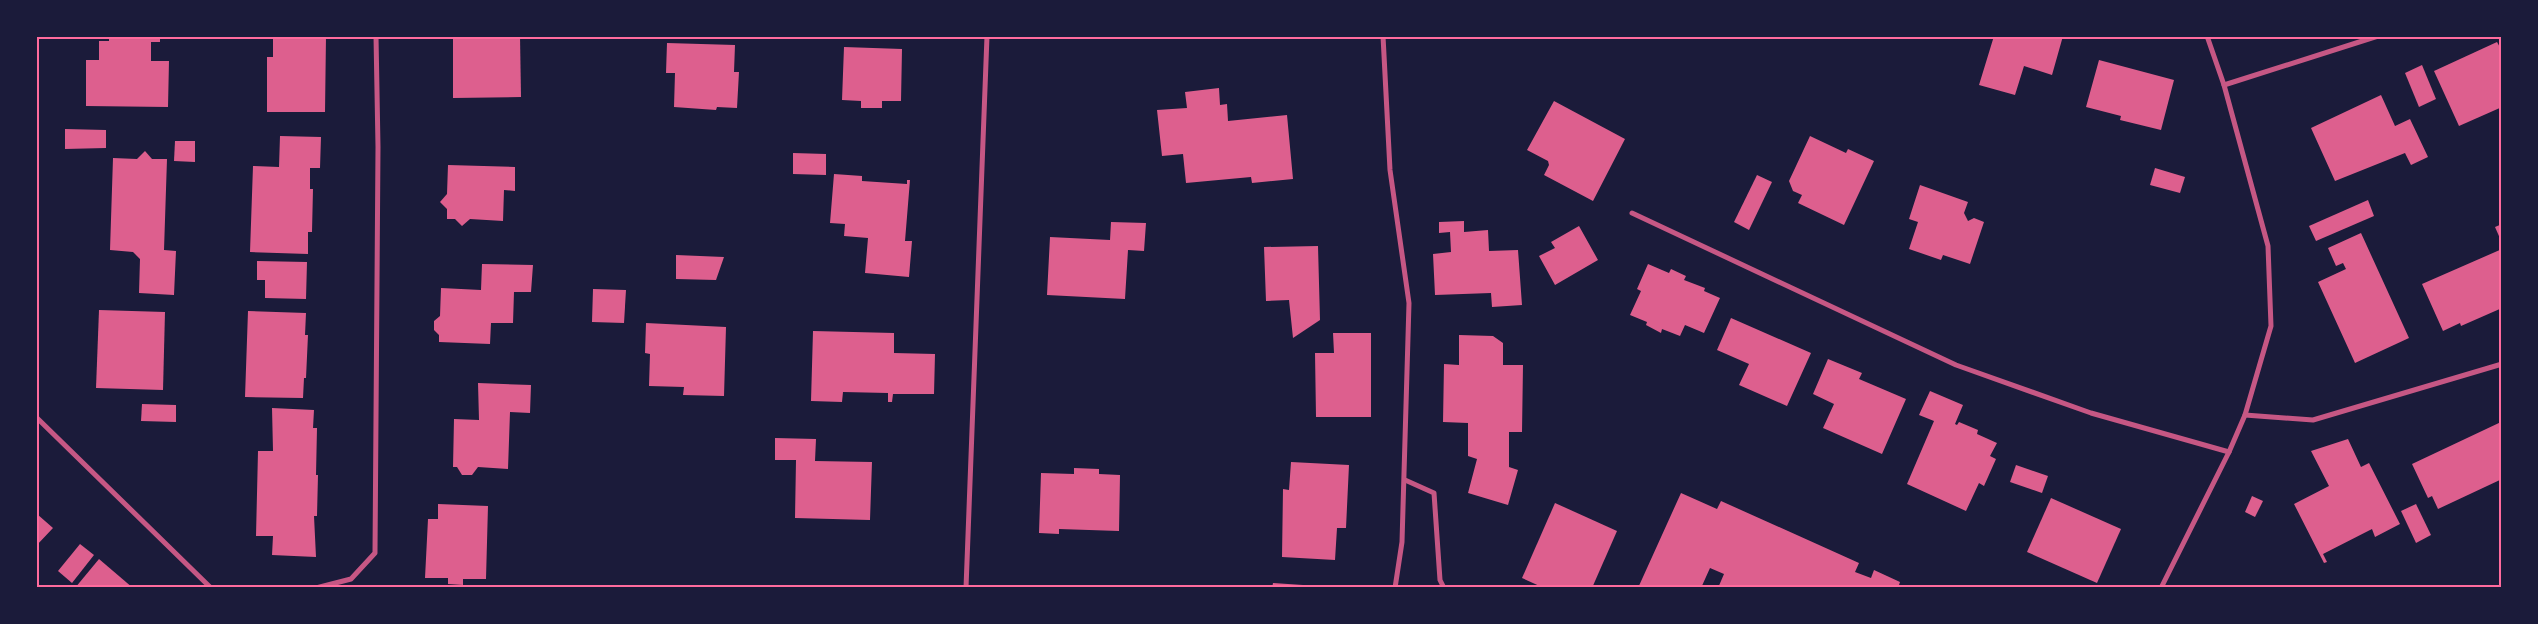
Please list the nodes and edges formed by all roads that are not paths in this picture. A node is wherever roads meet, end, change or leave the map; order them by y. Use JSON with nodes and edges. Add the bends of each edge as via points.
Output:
{"nodes":[{"id":1,"x":376,"y":36,"type":"edge"},
{"id":2,"x":987,"y":36,"type":"edge"},
{"id":3,"x":1383,"y":36,"type":"edge"},
{"id":4,"x":2207,"y":36,"type":"edge"},
{"id":5,"x":2378,"y":36,"type":"edge"},
{"id":6,"x":2224,"y":85,"type":"junction"},
{"id":7,"x":1632,"y":213,"type":"dead end"},
{"id":8,"x":2502,"y":364,"type":"edge"},
{"id":9,"x":2245,"y":415,"type":"junction"},
{"id":10,"x":36,"y":417,"type":"edge"},
{"id":11,"x":2229,"y":452,"type":"junction"},
{"id":12,"x":1404,"y":480,"type":"junction"},
{"id":13,"x":211,"y":588,"type":"edge"},
{"id":14,"x":316,"y":588,"type":"edge"},
{"id":15,"x":966,"y":588,"type":"edge"},
{"id":16,"x":1395,"y":588,"type":"edge"},
{"id":17,"x":1444,"y":588,"type":"edge"},
{"id":18,"x":2161,"y":588,"type":"edge"}],
"edges":[{"from":1,"to":14,"type":"street","via":[[375,553],[352,580]]},
{"from":2,"to":15,"type":"street"},
{"from":3,"to":12,"type":"street","via":[[1390,170],[1409,303]]},
{"from":4,"to":6,"type":"street"},
{"from":5,"to":6,"type":"street"},
{"from":6,"to":9,"type":"street","via":[[2268,246],[2271,326]]},
{"from":7,"to":11,"type":"street","via":[[1956,365],[2090,413]]},
{"from":8,"to":9,"type":"street","via":[[2313,420]]},
{"from":9,"to":11,"type":"street"},
{"from":10,"to":13,"type":"street"},
{"from":11,"to":18,"type":"street"},
{"from":12,"to":16,"type":"street","via":[[1402,542]]},
{"from":12,"to":17,"type":"street","via":[[1434,493],[1440,580]]}]}
